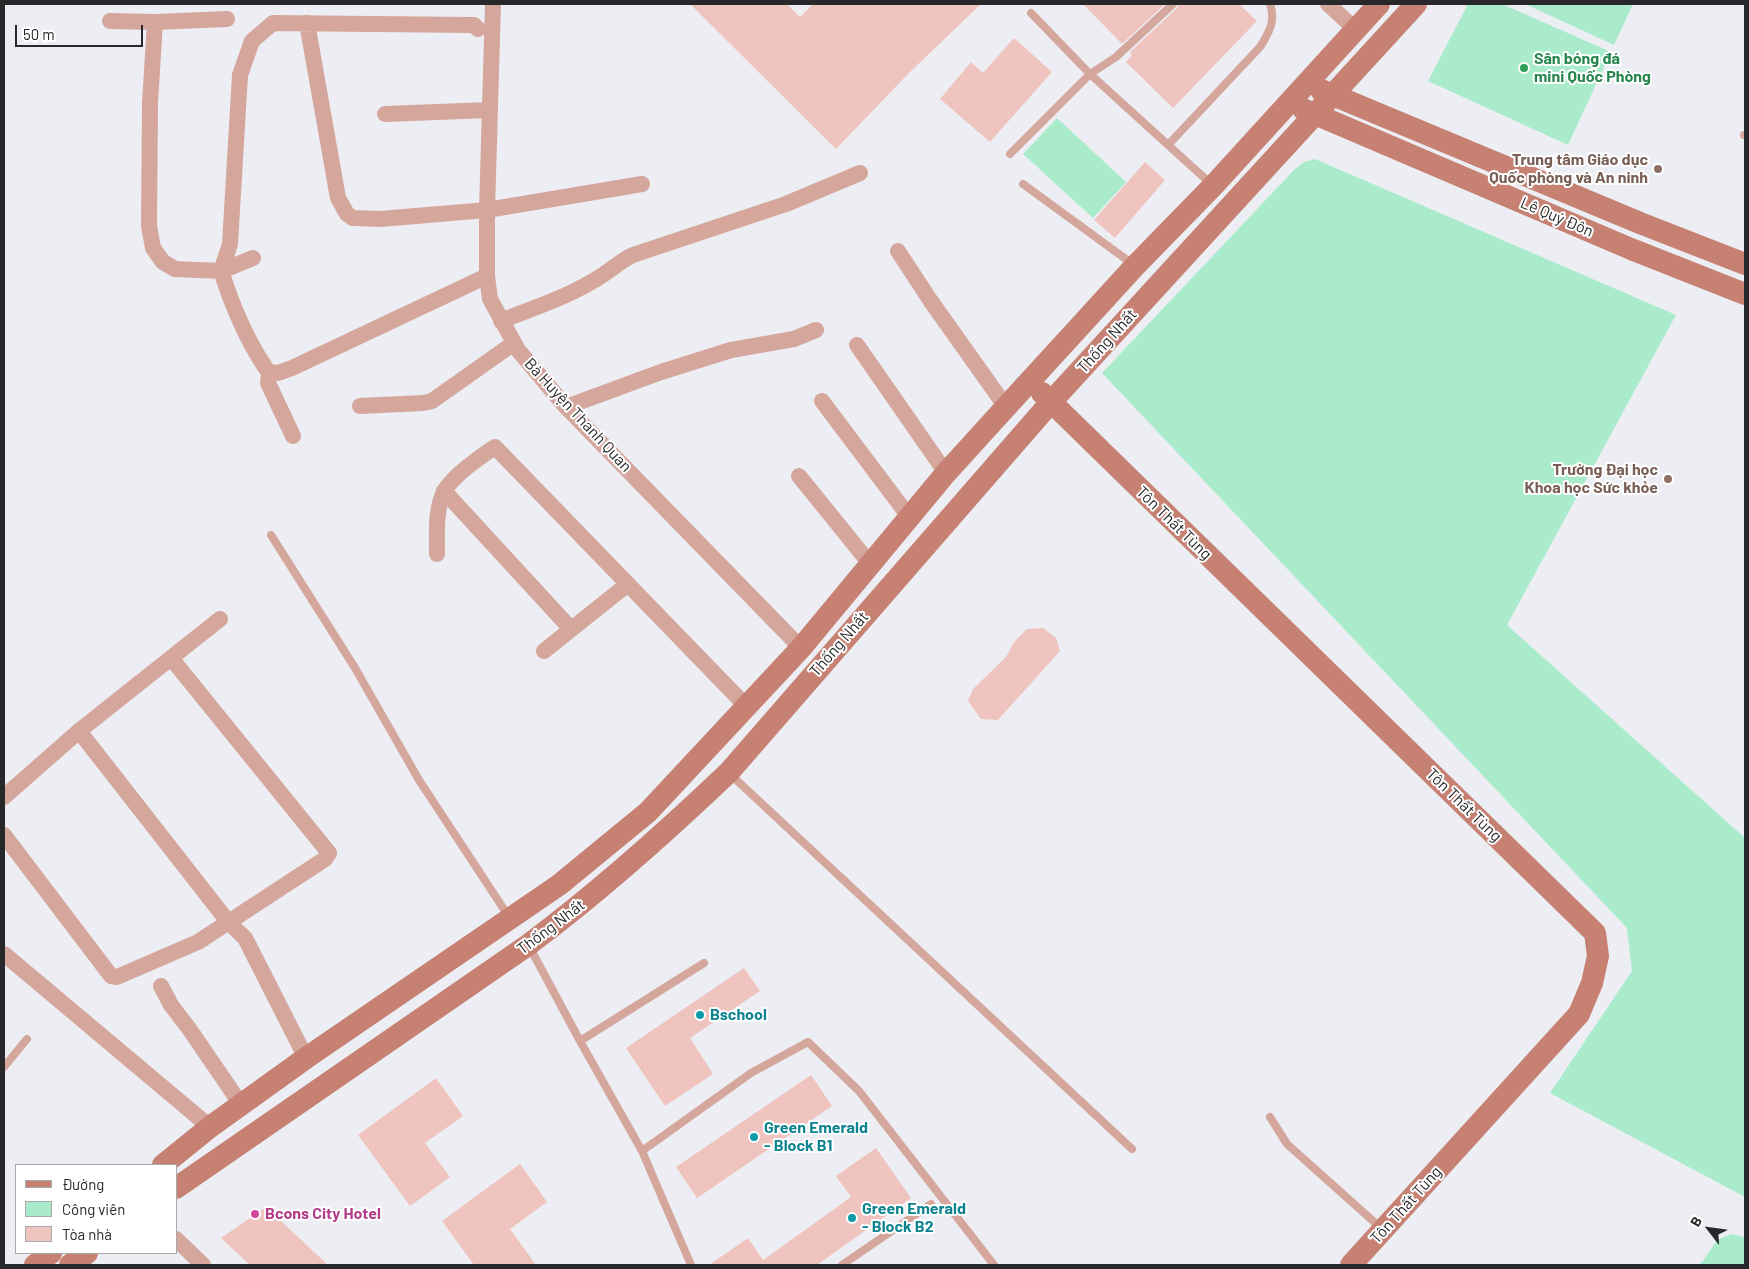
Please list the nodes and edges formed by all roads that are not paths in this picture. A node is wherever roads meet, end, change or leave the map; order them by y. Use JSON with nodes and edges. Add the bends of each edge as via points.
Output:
{"nodes":[{"id":1,"x":493,"y":4,"type":"edge"},
{"id":2,"x":1173,"y":4,"type":"edge"},
{"id":3,"x":1270,"y":4,"type":"edge"},
{"id":4,"x":1328,"y":4,"type":"edge"},
{"id":5,"x":1379,"y":4,"type":"edge"},
{"id":6,"x":1416,"y":4,"type":"edge"},
{"id":7,"x":1031,"y":13,"type":"dead end"},
{"id":8,"x":227,"y":20,"type":"dead end"},
{"id":9,"x":110,"y":21,"type":"dead end"},
{"id":10,"x":156,"y":22,"type":"junction"},
{"id":11,"x":307,"y":22,"type":"junction"},
{"id":12,"x":486,"y":29,"type":"junction"},
{"id":13,"x":1354,"y":29,"type":"junction"},
{"id":14,"x":1090,"y":74,"type":"junction"},
{"id":15,"x":1305,"y":84,"type":"junction"},
{"id":16,"x":1332,"y":94,"type":"junction"},
{"id":17,"x":1288,"y":103,"type":"junction"},
{"id":18,"x":489,"y":110,"type":"junction"},
{"id":19,"x":385,"y":114,"type":"dead end"},
{"id":20,"x":1315,"y":114,"type":"junction"},
{"id":21,"x":1168,"y":145,"type":"junction"},
{"id":22,"x":1010,"y":154,"type":"dead end"},
{"id":23,"x":860,"y":173,"type":"dead end"},
{"id":24,"x":642,"y":184,"type":"dead end"},
{"id":25,"x":1023,"y":184,"type":"dead end"},
{"id":26,"x":1213,"y":186,"type":"junction"},
{"id":27,"x":486,"y":210,"type":"junction"},
{"id":28,"x":1640,"y":222,"type":"junction"},
{"id":29,"x":1631,"y":249,"type":"junction"},
{"id":30,"x":898,"y":251,"type":"dead end"},
{"id":31,"x":253,"y":258,"type":"dead end"},
{"id":32,"x":1745,"y":264,"type":"edge"},
{"id":33,"x":1136,"y":266,"type":"junction"},
{"id":34,"x":221,"y":271,"type":"junction"},
{"id":35,"x":487,"y":276,"type":"junction"},
{"id":36,"x":1745,"y":294,"type":"edge"},
{"id":37,"x":501,"y":321,"type":"junction"},
{"id":38,"x":816,"y":330,"type":"dead end"},
{"id":39,"x":514,"y":343,"type":"junction"},
{"id":40,"x":857,"y":344,"type":"dead end"},
{"id":41,"x":269,"y":372,"type":"junction"},
{"id":42,"x":1031,"y":381,"type":"junction"},
{"id":43,"x":822,"y":401,"type":"dead end"},
{"id":44,"x":1051,"y":402,"type":"junction"},
{"id":45,"x":360,"y":406,"type":"dead end"},
{"id":46,"x":566,"y":407,"type":"junction"},
{"id":47,"x":1006,"y":407,"type":"junction"},
{"id":48,"x":293,"y":436,"type":"dead end"},
{"id":49,"x":946,"y":473,"type":"junction"},
{"id":50,"x":799,"y":476,"type":"dead end"},
{"id":51,"x":444,"y":491,"type":"junction"},
{"id":52,"x":910,"y":518,"type":"junction"},
{"id":53,"x":270,"y":535,"type":"dead end"},
{"id":54,"x":437,"y":554,"type":"dead end"},
{"id":55,"x":870,"y":565,"type":"junction"},
{"id":56,"x":628,"y":584,"type":"junction"},
{"id":57,"x":220,"y":619,"type":"dead end"},
{"id":58,"x":571,"y":629,"type":"junction"},
{"id":59,"x":801,"y":648,"type":"junction"},
{"id":60,"x":544,"y":651,"type":"dead end"},
{"id":61,"x":171,"y":658,"type":"junction"},
{"id":62,"x":747,"y":707,"type":"junction"},
{"id":63,"x":79,"y":731,"type":"junction"},
{"id":64,"x":729,"y":772,"type":"junction"},
{"id":65,"x":4,"y":797,"type":"edge"},
{"id":66,"x":4,"y":835,"type":"edge"},
{"id":67,"x":510,"y":919,"type":"junction"},
{"id":68,"x":229,"y":923,"type":"junction"},
{"id":69,"x":528,"y":945,"type":"junction"},
{"id":70,"x":4,"y":954,"type":"edge"},
{"id":71,"x":704,"y":963,"type":"dead end"},
{"id":72,"x":161,"y":986,"type":"dead end"},
{"id":73,"x":27,"y":1039,"type":"dead end"},
{"id":74,"x":580,"y":1041,"type":"junction"},
{"id":75,"x":306,"y":1058,"type":"junction"},
{"id":76,"x":4,"y":1067,"type":"edge"},
{"id":77,"x":242,"y":1106,"type":"junction"},
{"id":78,"x":1270,"y":1117,"type":"dead end"},
{"id":79,"x":210,"y":1127,"type":"junction"},
{"id":80,"x":260,"y":1130,"type":"junction"},
{"id":81,"x":1132,"y":1149,"type":"dead end"},
{"id":82,"x":642,"y":1151,"type":"junction"},
{"id":83,"x":164,"y":1164,"type":"edge"},
{"id":84,"x":178,"y":1187,"type":"edge"},
{"id":85,"x":931,"y":1204,"type":"dead end"},
{"id":86,"x":1384,"y":1230,"type":"junction"},
{"id":87,"x":178,"y":1241,"type":"edge"},
{"id":88,"x":51,"y":1254,"type":"edge"},
{"id":89,"x":86,"y":1254,"type":"edge"},
{"id":90,"x":35,"y":1265,"type":"edge"},
{"id":91,"x":70,"y":1265,"type":"edge"},
{"id":92,"x":203,"y":1265,"type":"edge"},
{"id":93,"x":691,"y":1265,"type":"edge"},
{"id":94,"x":842,"y":1265,"type":"edge"},
{"id":95,"x":994,"y":1265,"type":"edge"},
{"id":96,"x":1352,"y":1265,"type":"edge"}],
"edges":[{"from":1,"to":12,"type":"street","name":"Bà Huyện Thanh Quan"},
{"from":2,"to":14,"type":"lane","via":[[1116,57]]},
{"from":3,"to":21,"type":"lane","via":[[1273,10],[1271,30],[1260,47]]},
{"from":4,"to":13,"type":"street"},
{"from":5,"to":13,"type":"main road","name":"Thống Nhất"},
{"from":6,"to":16,"type":"main road","name":"Thống Nhất"},
{"from":7,"to":14,"type":"lane"},
{"from":8,"to":10,"type":"street"},
{"from":9,"to":10,"type":"street"},
{"from":10,"to":34,"type":"street","via":[[150,112],[149,226],[153,248],[163,262],[175,268]]},
{"from":11,"to":12,"type":"street","via":[[474,25]]},
{"from":11,"to":27,"type":"street","via":[[338,198],[347,214],[353,218],[380,219]]},
{"from":11,"to":34,"type":"street","via":[[273,23],[252,41],[240,75],[230,244]]},
{"from":12,"to":18,"type":"street","name":"Bà Huyện Thanh Quan"},
{"from":13,"to":15,"type":"main road","name":"Thống Nhất"},
{"from":14,"to":21,"type":"lane"},
{"from":14,"to":22,"type":"lane"},
{"from":15,"to":16,"type":"main road","name":"Lê Quý Đôn"},
{"from":15,"to":17,"type":"main road","name":"Thống Nhất"},
{"from":16,"to":20,"type":"main road","name":"Thống Nhất"},
{"from":16,"to":28,"type":"main road","name":"Lê Quý Đôn"},
{"from":17,"to":20,"type":"main road","name":"Lê Quý Đôn"},
{"from":17,"to":26,"type":"main road","name":"Thống Nhất"},
{"from":18,"to":19,"type":"street"},
{"from":18,"to":27,"type":"street","name":"Bà Huyện Thanh Quan"},
{"from":20,"to":29,"type":"main road","name":"Lê Quý Đôn"},
{"from":20,"to":44,"type":"main road","name":"Thống Nhất"},
{"from":21,"to":26,"type":"lane"},
{"from":23,"to":37,"type":"street","via":[[786,204],[633,255],[586,285]]},
{"from":24,"to":27,"type":"street"},
{"from":25,"to":33,"type":"lane"},
{"from":26,"to":33,"type":"main road","name":"Thống Nhất"},
{"from":27,"to":35,"type":"street","name":"Bà Huyện Thanh Quan"},
{"from":28,"to":29,"type":"main road"},
{"from":28,"to":32,"type":"main road","name":"Lê Quý Đôn"},
{"from":29,"to":36,"type":"main road","name":"Lê Quý Đôn"},
{"from":30,"to":47,"type":"street"},
{"from":31,"to":34,"type":"street"},
{"from":33,"to":42,"type":"main road","name":"Thống Nhất"},
{"from":34,"to":41,"type":"street","via":[[242,328]]},
{"from":35,"to":37,"type":"street","name":"Bà Huyện Thanh Quan","via":[[490,299]]},
{"from":35,"to":41,"type":"street","via":[[292,368],[278,373]]},
{"from":37,"to":39,"type":"street","name":"Bà Huyện Thanh Quan"},
{"from":38,"to":46,"type":"street","via":[[794,339],[731,350]]},
{"from":39,"to":45,"type":"street","via":[[432,400]]},
{"from":39,"to":46,"type":"street","name":"Bà Huyện Thanh Quan"},
{"from":40,"to":49,"type":"street"},
{"from":41,"to":48,"type":"street","via":[[268,383]]},
{"from":42,"to":44,"type":"main road","name":"Tôn Thất Tùng"},
{"from":42,"to":47,"type":"main road","name":"Thống Nhất"},
{"from":43,"to":52,"type":"street"},
{"from":44,"to":64,"type":"main road","name":"Thống Nhất"},
{"from":44,"to":86,"type":"main road","name":"Tôn Thất Tùng","via":[[1595,933],[1598,956],[1592,983],[1579,1014]]},
{"from":46,"to":59,"type":"street","name":"Bà Huyện Thanh Quan"},
{"from":47,"to":49,"type":"main road","name":"Thống Nhất"},
{"from":49,"to":52,"type":"main road","name":"Thống Nhất"},
{"from":50,"to":55,"type":"street"},
{"from":51,"to":54,"type":"street"},
{"from":51,"to":56,"type":"street","via":[[480,456],[495,447]]},
{"from":51,"to":58,"type":"street"},
{"from":52,"to":55,"type":"main road","name":"Thống Nhất"},
{"from":53,"to":67,"type":"lane","via":[[355,668],[419,780]]},
{"from":55,"to":59,"type":"main road","name":"Thống Nhất"},
{"from":56,"to":58,"type":"street"},
{"from":56,"to":62,"type":"street"},
{"from":57,"to":61,"type":"street"},
{"from":58,"to":60,"type":"street"},
{"from":59,"to":62,"type":"main road","name":"Thống Nhất"},
{"from":61,"to":63,"type":"street"},
{"from":61,"to":68,"type":"street","via":[[329,853],[325,859]]},
{"from":62,"to":67,"type":"main road","name":"Thống Nhất","via":[[648,812],[559,885]]},
{"from":63,"to":65,"type":"street"},
{"from":63,"to":68,"type":"street"},
{"from":64,"to":69,"type":"main road","name":"Thống Nhất","via":[[576,910]]},
{"from":64,"to":81,"type":"lane"},
{"from":66,"to":68,"type":"street","via":[[111,976],[117,978],[198,942]]},
{"from":67,"to":75,"type":"main road","name":"Thống Nhất"},
{"from":68,"to":75,"type":"street","via":[[245,938]]},
{"from":69,"to":74,"type":"lane"},
{"from":69,"to":80,"type":"main road","name":"Thống Nhất"},
{"from":70,"to":79,"type":"street"},
{"from":71,"to":74,"type":"lane"},
{"from":72,"to":77,"type":"street"},
{"from":73,"to":76,"type":"lane"},
{"from":74,"to":82,"type":"lane"},
{"from":75,"to":77,"type":"main road","name":"Thống Nhất"},
{"from":77,"to":79,"type":"main road","name":"Thống Nhất"},
{"from":77,"to":80,"type":"main road"},
{"from":78,"to":86,"type":"lane","via":[[1287,1144]]},
{"from":79,"to":83,"type":"main road","name":"Thống Nhất"},
{"from":80,"to":84,"type":"main road","name":"Thống Nhất"},
{"from":82,"to":93,"type":"lane"},
{"from":82,"to":95,"type":"lane","via":[[751,1073],[808,1042],[859,1091]]},
{"from":85,"to":94,"type":"lane"},
{"from":86,"to":96,"type":"main road","name":"Tôn Thất Tùng"},
{"from":87,"to":92,"type":"street"},
{"from":88,"to":90,"type":"main road"},
{"from":89,"to":91,"type":"main road"}]}
